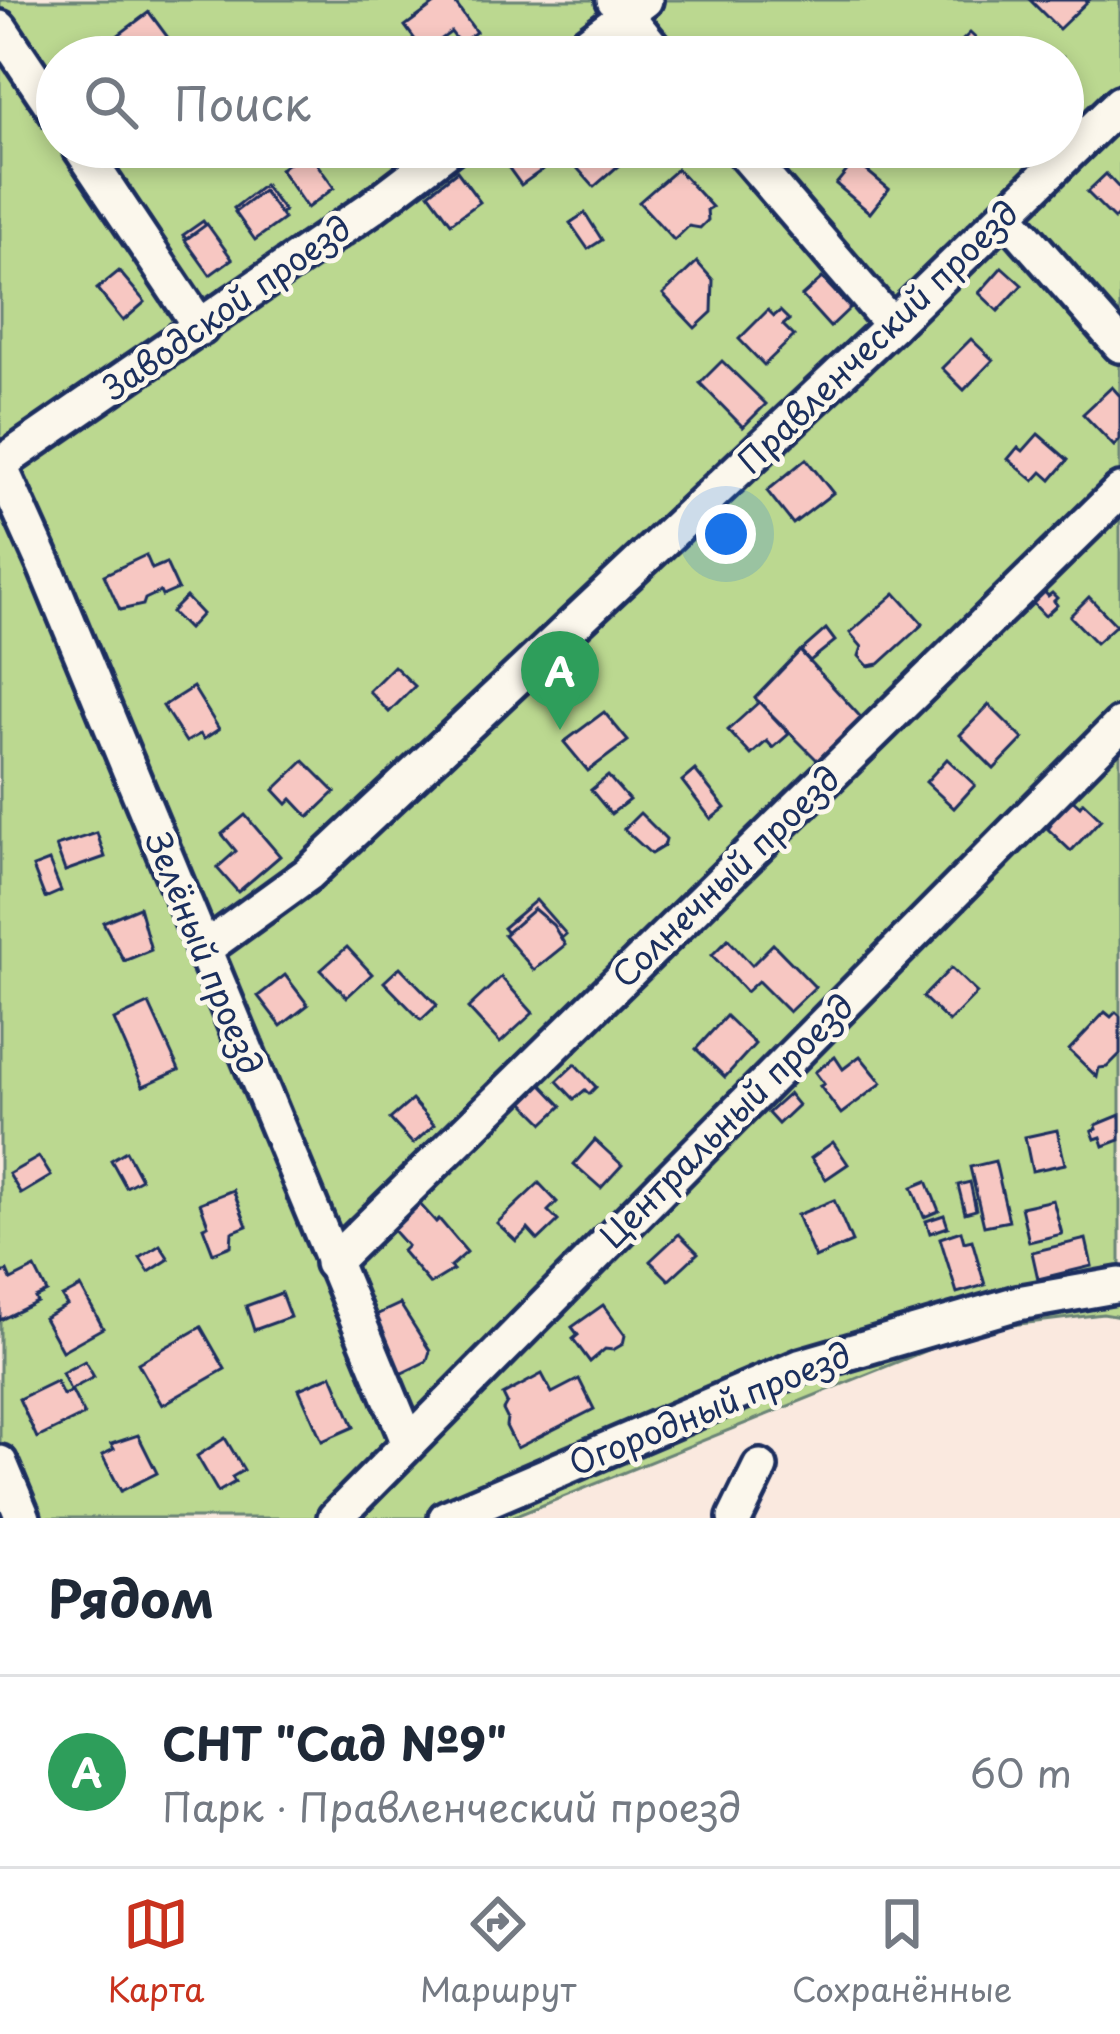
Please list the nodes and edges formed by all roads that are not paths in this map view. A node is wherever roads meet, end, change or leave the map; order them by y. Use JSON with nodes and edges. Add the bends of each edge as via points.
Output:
{"nodes":[{"id":1,"x":628,"y":5,"type":"edge"},
{"id":2,"x":0,"y":28,"type":"edge"},
{"id":3,"x":593,"y":36,"type":"edge"},
{"id":4,"x":648,"y":36,"type":"edge"},
{"id":5,"x":36,"y":82,"type":"edge"},
{"id":6,"x":1120,"y":103,"type":"edge"},
{"id":7,"x":1084,"y":139,"type":"edge"},
{"id":8,"x":94,"y":168,"type":"edge"},
{"id":9,"x":422,"y":168,"type":"edge"},
{"id":10,"x":757,"y":168,"type":"edge"},
{"id":11,"x":1054,"y":168,"type":"edge"},
{"id":12,"x":1006,"y":216,"type":"junction"},
{"id":13,"x":892,"y":325,"type":"junction"},
{"id":14,"x":201,"y":328,"type":"junction"},
{"id":15,"x":1120,"y":345,"type":"edge"},
{"id":16,"x":0,"y":465,"type":"edge"},
{"id":17,"x":1120,"y":491,"type":"edge"},
{"id":18,"x":1120,"y":724,"type":"edge"},
{"id":19,"x":203,"y":950,"type":"junction"},
{"id":20,"x":332,"y":1263,"type":"junction"},
{"id":21,"x":1120,"y":1285,"type":"edge"},
{"id":22,"x":408,"y":1441,"type":"junction"},
{"id":23,"x":0,"y":1463,"type":"edge"},
{"id":24,"x":760,"y":1467,"type":"dead end"},
{"id":25,"x":349,"y":1514,"type":"edge"},
{"id":26,"x":23,"y":1518,"type":"edge"},
{"id":27,"x":446,"y":1518,"type":"edge"},
{"id":28,"x":735,"y":1518,"type":"edge"}],
"edges":[{"from":1,"to":3,"type":"street"},
{"from":1,"to":4,"type":"street"},
{"from":2,"to":5,"type":"street"},
{"from":6,"to":7,"type":"street","name":"Правленческий проезд"},
{"from":8,"to":14,"type":"street"},
{"from":9,"to":14,"type":"street","name":"Заводской проезд"},
{"from":10,"to":13,"type":"street"},
{"from":11,"to":12,"type":"street","name":"Правленческий проезд"},
{"from":12,"to":13,"type":"street","name":"Правленческий проезд"},
{"from":12,"to":15,"type":"street"},
{"from":13,"to":19,"type":"street","name":"Правленческий проезд","via":[[308,874]]},
{"from":14,"to":16,"type":"street","name":"Заводской проезд"},
{"from":16,"to":19,"type":"street","name":"Зелёный проезд"},
{"from":17,"to":20,"type":"street","name":"Солнечный проезд"},
{"from":18,"to":22,"type":"street","name":"Центральный проезд"},
{"from":19,"to":20,"type":"street","name":"Зелёный проезд"},
{"from":20,"to":22,"type":"street","name":"Зелёный проезд"},
{"from":21,"to":27,"type":"street","name":"Огородный проезд","via":[[1018,1303],[802,1366]]},
{"from":22,"to":25,"type":"street","name":"Центральный проезд"},
{"from":23,"to":26,"type":"street"},
{"from":24,"to":28,"type":"street"}]}
